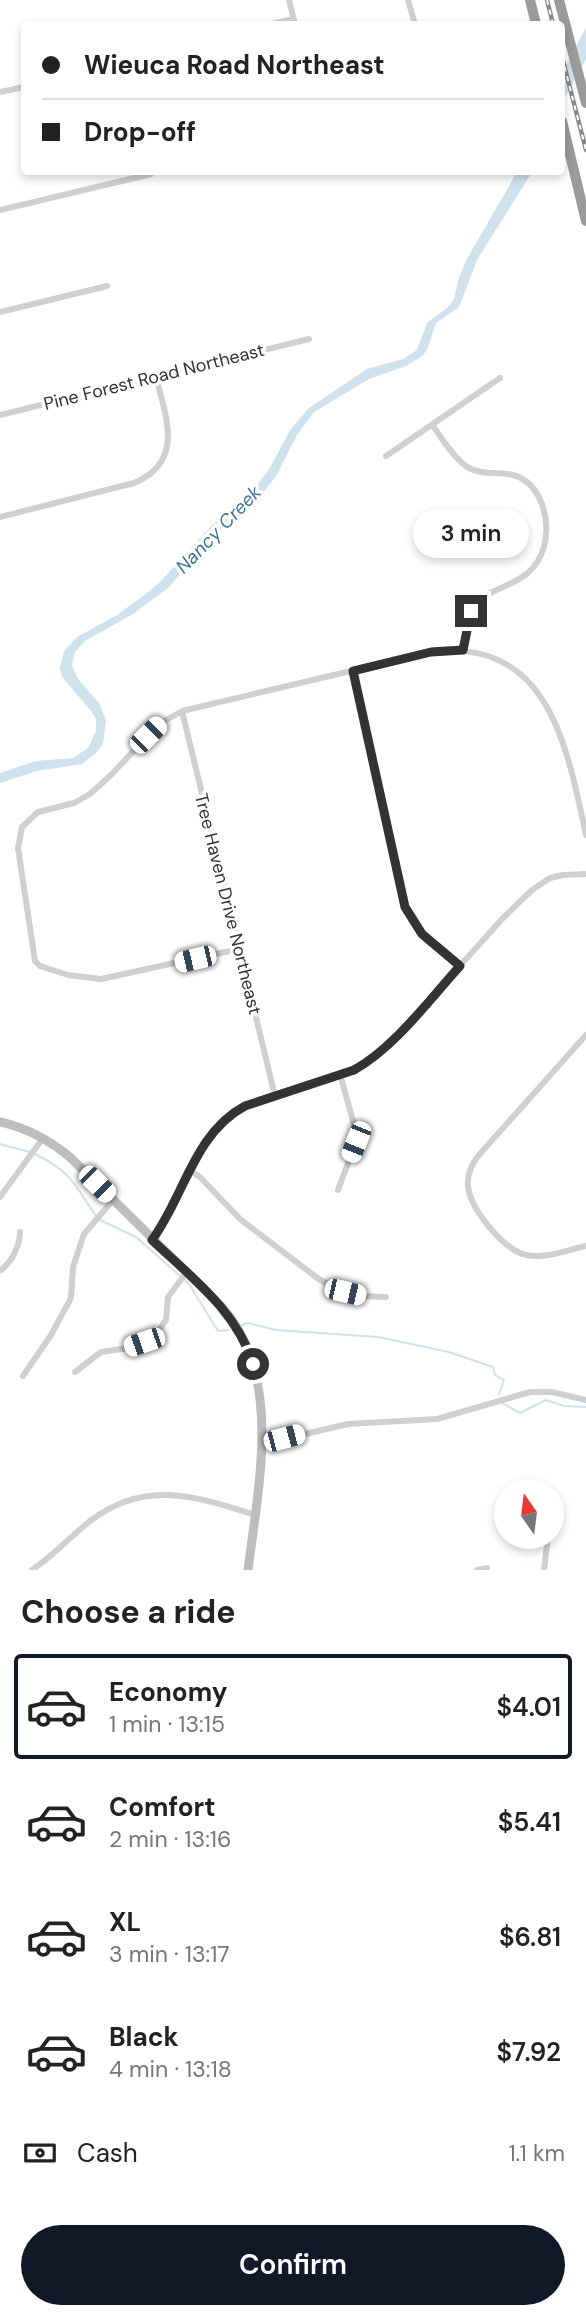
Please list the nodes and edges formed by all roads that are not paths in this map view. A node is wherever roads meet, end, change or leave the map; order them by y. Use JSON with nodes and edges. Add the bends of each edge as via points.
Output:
{"nodes":[{"id":1,"x":289,"y":0,"type":"edge"},
{"id":2,"x":408,"y":0,"type":"edge"},
{"id":3,"x":530,"y":0,"type":"edge"},
{"id":4,"x":559,"y":0,"type":"edge"},
{"id":5,"x":294,"y":21,"type":"edge"},
{"id":6,"x":414,"y":21,"type":"edge"},
{"id":7,"x":536,"y":21,"type":"edge"},
{"id":8,"x":565,"y":21,"type":"edge"},
{"id":9,"x":565,"y":23,"type":"edge"},
{"id":10,"x":21,"y":87,"type":"edge"},
{"id":11,"x":0,"y":92,"type":"edge"},
{"id":12,"x":586,"y":103,"type":"edge"},
{"id":13,"x":565,"y":133,"type":"edge"},
{"id":14,"x":147,"y":175,"type":"edge"},
{"id":15,"x":0,"y":211,"type":"edge"},
{"id":16,"x":586,"y":221,"type":"edge"},
{"id":17,"x":107,"y":286,"type":"dead end"},
{"id":18,"x":0,"y":312,"type":"edge"},
{"id":19,"x":309,"y":339,"type":"dead end"},
{"id":20,"x":156,"y":377,"type":"junction"},
{"id":21,"x":500,"y":378,"type":"dead end"},
{"id":22,"x":0,"y":415,"type":"edge"},
{"id":23,"x":432,"y":425,"type":"junction"},
{"id":24,"x":386,"y":456,"type":"dead end"},
{"id":25,"x":0,"y":517,"type":"edge"},
{"id":26,"x":463,"y":650,"type":"junction"},
{"id":27,"x":353,"y":671,"type":"junction"},
{"id":28,"x":182,"y":711,"type":"junction"},
{"id":29,"x":586,"y":835,"type":"edge"},
{"id":30,"x":586,"y":874,"type":"edge"},
{"id":31,"x":239,"y":949,"type":"junction"},
{"id":32,"x":460,"y":966,"type":"junction"},
{"id":33,"x":586,"y":1035,"type":"edge"},
{"id":34,"x":340,"y":1074,"type":"junction"},
{"id":35,"x":275,"y":1096,"type":"junction"},
{"id":36,"x":0,"y":1122,"type":"edge"},
{"id":37,"x":40,"y":1141,"type":"junction"},
{"id":38,"x":189,"y":1170,"type":"junction"},
{"id":39,"x":338,"y":1189,"type":"dead end"},
{"id":40,"x":0,"y":1197,"type":"edge"},
{"id":41,"x":110,"y":1204,"type":"junction"},
{"id":42,"x":20,"y":1232,"type":"dead end"},
{"id":43,"x":152,"y":1240,"type":"junction"},
{"id":44,"x":586,"y":1246,"type":"edge"},
{"id":45,"x":0,"y":1270,"type":"edge"},
{"id":46,"x":183,"y":1276,"type":"junction"},
{"id":47,"x":386,"y":1297,"type":"dead end"},
{"id":48,"x":75,"y":1372,"type":"dead end"},
{"id":49,"x":23,"y":1376,"type":"dead end"},
{"id":50,"x":586,"y":1400,"type":"edge"},
{"id":51,"x":262,"y":1444,"type":"junction"},
{"id":52,"x":255,"y":1515,"type":"junction"},
{"id":53,"x":546,"y":1549,"type":"edge"},
{"id":54,"x":487,"y":1567,"type":"dead end"},
{"id":55,"x":32,"y":1570,"type":"edge"},
{"id":56,"x":248,"y":1570,"type":"edge"},
{"id":57,"x":477,"y":1570,"type":"edge"},
{"id":58,"x":544,"y":1570,"type":"edge"}],
"edges":[{"from":1,"to":5,"type":"street"},
{"from":2,"to":6,"type":"street"},
{"from":3,"to":7,"type":"highway"},
{"from":4,"to":8,"type":"highway"},
{"from":9,"to":12,"type":"highway"},
{"from":10,"to":11,"type":"street"},
{"from":13,"to":16,"type":"highway"},
{"from":14,"to":15,"type":"street"},
{"from":17,"to":18,"type":"street"},
{"from":19,"to":20,"type":"street","name":"Pine Forest Road Northeast"},
{"from":20,"to":22,"type":"street","name":"Pine Forest Road Northeast"},
{"from":20,"to":25,"type":"street","via":[[169,438],[163,458],[148,475],[134,483]]},
{"from":21,"to":23,"type":"street"},
{"from":23,"to":24,"type":"street"},
{"from":23,"to":26,"type":"street","via":[[466,466],[528,482],[545,515],[540,558],[524,576],[475,605]]},
{"from":26,"to":27,"type":"street","via":[[431,652]]},
{"from":26,"to":29,"type":"street","via":[[510,667],[544,700],[564,741]]},
{"from":27,"to":28,"type":"street"},
{"from":27,"to":32,"type":"street","via":[[405,907],[422,934]]},
{"from":28,"to":31,"type":"street","name":"Tree Haven Drive Northeast"},
{"from":28,"to":31,"type":"street","via":[[159,724],[90,794],[38,812],[22,827],[18,848],[35,961],[68,975],[101,979]]},
{"from":30,"to":32,"type":"street","via":[[563,875],[538,885]]},
{"from":31,"to":35,"type":"street","name":"Tree Haven Drive Northeast"},
{"from":32,"to":34,"type":"street","via":[[371,1059]]},
{"from":33,"to":44,"type":"street","via":[[478,1156],[468,1186],[474,1204],[509,1248],[546,1256]]},
{"from":34,"to":35,"type":"street"},
{"from":34,"to":39,"type":"street","via":[[356,1142]]},
{"from":35,"to":38,"type":"street","via":[[230,1116]]},
{"from":36,"to":37,"type":"street","via":[[27,1130]]},
{"from":37,"to":40,"type":"street"},
{"from":37,"to":41,"type":"street","via":[[72,1159]]},
{"from":38,"to":43,"type":"street"},
{"from":38,"to":47,"type":"street","via":[[240,1219],[320,1280],[345,1292]]},
{"from":41,"to":43,"type":"street"},
{"from":41,"to":49,"type":"street","via":[[84,1234],[73,1268],[71,1297]]},
{"from":42,"to":45,"type":"street","via":[[8,1265]]},
{"from":43,"to":46,"type":"street"},
{"from":46,"to":48,"type":"street","via":[[167,1297],[166,1320],[157,1333],[129,1348],[101,1352]]},
{"from":46,"to":51,"type":"street","via":[[233,1320],[248,1348]]},
{"from":50,"to":51,"type":"street","via":[[530,1392],[437,1419],[348,1424]]},
{"from":51,"to":52,"type":"street"},
{"from":52,"to":55,"type":"street","via":[[191,1496],[136,1498],[101,1513]]},
{"from":52,"to":56,"type":"street"},
{"from":53,"to":58,"type":"street"},
{"from":54,"to":57,"type":"street"}]}
